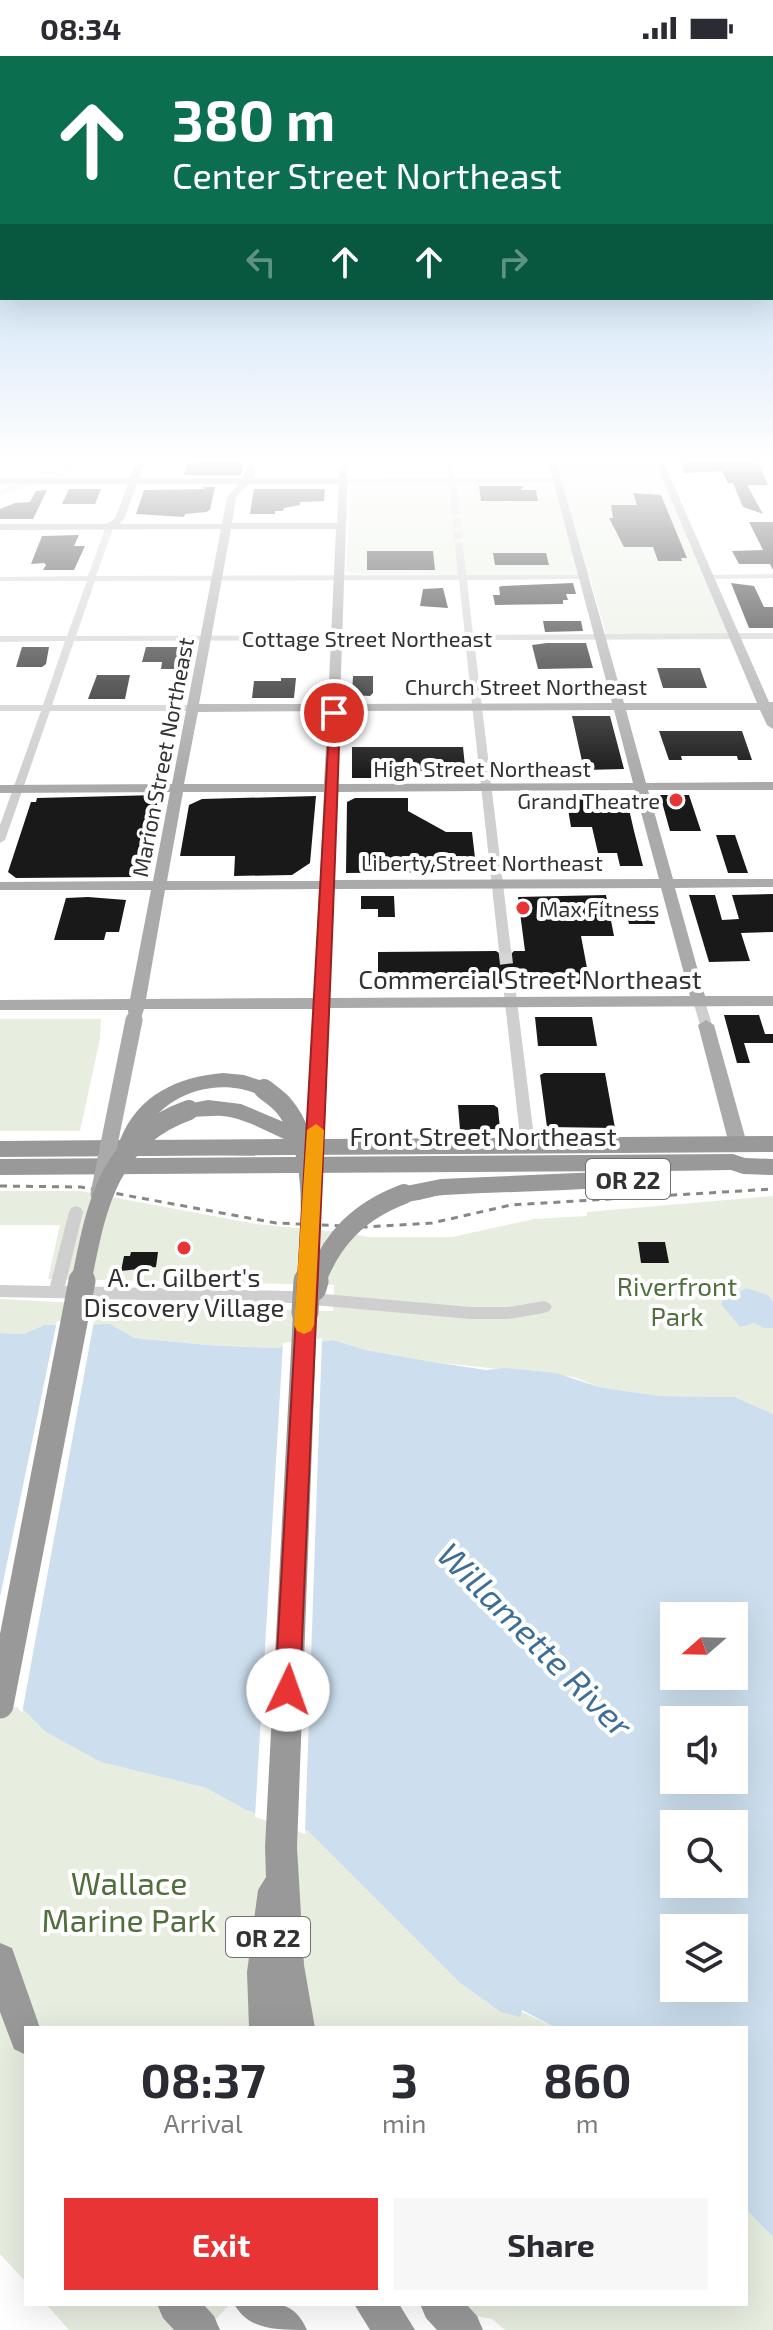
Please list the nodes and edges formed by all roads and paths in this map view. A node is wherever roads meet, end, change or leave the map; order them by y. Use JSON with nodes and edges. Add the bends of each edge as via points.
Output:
{"nodes":[{"id":1,"x":95,"y":567,"type":"edge"},
{"id":2,"x":220,"y":567,"type":"edge"},
{"id":3,"x":339,"y":567,"type":"edge"},
{"id":4,"x":462,"y":567,"type":"edge"},
{"id":5,"x":581,"y":567,"type":"edge"},
{"id":6,"x":705,"y":567,"type":"edge"},
{"id":7,"x":773,"y":576,"type":"edge"},
{"id":8,"x":584,"y":577,"type":"junction"},
{"id":9,"x":709,"y":577,"type":"junction"},
{"id":10,"x":218,"y":578,"type":"junction"},
{"id":11,"x":339,"y":578,"type":"junction"},
{"id":12,"x":463,"y":578,"type":"junction"},
{"id":13,"x":0,"y":579,"type":"edge"},
{"id":14,"x":91,"y":579,"type":"junction"},
{"id":15,"x":735,"y":636,"type":"junction"},
{"id":16,"x":773,"y":636,"type":"edge"},
{"id":17,"x":469,"y":637,"type":"junction"},
{"id":18,"x":600,"y":637,"type":"junction"},
{"id":19,"x":207,"y":638,"type":"junction"},
{"id":20,"x":337,"y":638,"type":"junction"},
{"id":21,"x":0,"y":639,"type":"edge"},
{"id":22,"x":71,"y":639,"type":"junction"},
{"id":23,"x":619,"y":706,"type":"junction"},
{"id":24,"x":769,"y":706,"type":"edge"},
{"id":25,"x":45,"y":707,"type":"junction"},
{"id":26,"x":335,"y":707,"type":"junction"},
{"id":27,"x":477,"y":707,"type":"junction"},
{"id":28,"x":0,"y":708,"type":"edge"},
{"id":29,"x":194,"y":708,"type":"junction"},
{"id":30,"x":773,"y":725,"type":"edge"},
{"id":31,"x":773,"y":786,"type":"edge"},
{"id":32,"x":641,"y":787,"type":"junction"},
{"id":33,"x":657,"y":787,"type":"junction"},
{"id":34,"x":332,"y":788,"type":"junction"},
{"id":35,"x":486,"y":788,"type":"junction"},
{"id":36,"x":0,"y":789,"type":"edge"},
{"id":37,"x":18,"y":789,"type":"junction"},
{"id":38,"x":178,"y":789,"type":"junction"},
{"id":39,"x":645,"y":804,"type":"junction"},
{"id":40,"x":0,"y":840,"type":"edge"},
{"id":41,"x":667,"y":883,"type":"junction"},
{"id":42,"x":773,"y":883,"type":"edge"},
{"id":43,"x":497,"y":884,"type":"junction"},
{"id":44,"x":328,"y":885,"type":"junction"},
{"id":45,"x":0,"y":886,"type":"edge"},
{"id":46,"x":160,"y":886,"type":"junction"},
{"id":47,"x":505,"y":951,"type":"tunnel mouth"},
{"id":48,"x":510,"y":993,"type":"junction"},
{"id":49,"x":699,"y":1001,"type":"junction"},
{"id":50,"x":773,"y":1001,"type":"edge"},
{"id":51,"x":330,"y":1003,"type":"junction"},
{"id":52,"x":0,"y":1005,"type":"edge"},
{"id":53,"x":135,"y":1012,"type":"junction"},
{"id":54,"x":706,"y":1025,"type":"joint"},
{"id":55,"x":738,"y":1144,"type":"junction"},
{"id":56,"x":773,"y":1144,"type":"edge"},
{"id":57,"x":528,"y":1145,"type":"junction"},
{"id":58,"x":321,"y":1147,"type":"junction"},
{"id":59,"x":0,"y":1149,"type":"edge"},
{"id":60,"x":127,"y":1149,"type":"junction"},
{"id":61,"x":743,"y":1166,"type":"junction"},
{"id":62,"x":0,"y":1167,"type":"edge"},
{"id":63,"x":773,"y":1167,"type":"edge"},
{"id":64,"x":312,"y":1192,"type":"junction"},
{"id":65,"x":86,"y":1210,"type":"junction"},
{"id":66,"x":0,"y":1291,"type":"edge"},
{"id":67,"x":56,"y":1293,"type":"junction"},
{"id":68,"x":544,"y":1307,"type":"dead end"},
{"id":69,"x":305,"y":1312,"type":"junction"},
{"id":70,"x":0,"y":1705,"type":"edge"},
{"id":71,"x":281,"y":1847,"type":"junction"},
{"id":72,"x":0,"y":1960,"type":"edge"},
{"id":73,"x":267,"y":2026,"type":"edge"},
{"id":74,"x":297,"y":2026,"type":"edge"},
{"id":75,"x":24,"y":2031,"type":"edge"},
{"id":76,"x":179,"y":2306,"type":"edge"},
{"id":77,"x":257,"y":2306,"type":"edge"},
{"id":78,"x":376,"y":2306,"type":"edge"},
{"id":79,"x":442,"y":2306,"type":"edge"},
{"id":80,"x":200,"y":2330,"type":"edge"},
{"id":81,"x":287,"y":2330,"type":"edge"},
{"id":82,"x":395,"y":2330,"type":"edge"},
{"id":83,"x":463,"y":2330,"type":"edge"}],
"edges":[{"from":1,"to":14,"type":"street"},
{"from":2,"to":10,"type":"main road","name":"Marion Street Northeast"},
{"from":3,"to":11,"type":"main road"},
{"from":4,"to":12,"type":"street"},
{"from":5,"to":8,"type":"main road"},
{"from":6,"to":9,"type":"main road"},
{"from":7,"to":9,"type":"street"},
{"from":8,"to":12,"type":"street"},
{"from":8,"to":18,"type":"main road"},
{"from":9,"to":15,"type":"main road"},
{"from":10,"to":11,"type":"street"},
{"from":10,"to":14,"type":"street"},
{"from":10,"to":19,"type":"main road","name":"Marion Street Northeast"},
{"from":11,"to":12,"type":"street"},
{"from":11,"to":20,"type":"main road"},
{"from":12,"to":17,"type":"street"},
{"from":13,"to":14,"type":"street"},
{"from":14,"to":22,"type":"street"},
{"from":15,"to":16,"type":"street","name":"Cottage Street Northeast"},
{"from":15,"to":18,"type":"street","name":"Cottage Street Northeast"},
{"from":15,"to":24,"type":"main road"},
{"from":17,"to":18,"type":"street","name":"Cottage Street Northeast"},
{"from":17,"to":20,"type":"street","name":"Cottage Street Northeast"},
{"from":17,"to":27,"type":"street"},
{"from":18,"to":23,"type":"main road"},
{"from":19,"to":20,"type":"street","name":"Cottage Street Northeast"},
{"from":19,"to":22,"type":"street","name":"Cottage Street Northeast"},
{"from":19,"to":29,"type":"main road","name":"Marion Street Northeast"},
{"from":20,"to":26,"type":"main road"},
{"from":21,"to":22,"type":"street","name":"Cottage Street Northeast"},
{"from":22,"to":25,"type":"street"},
{"from":23,"to":24,"type":"main road","name":"Church Street Northeast"},
{"from":23,"to":27,"type":"main road","name":"Church Street Northeast"},
{"from":23,"to":32,"type":"main road"},
{"from":24,"to":30,"type":"main road"},
{"from":25,"to":28,"type":"street","name":"Church Street Northeast"},
{"from":25,"to":29,"type":"street","name":"Church Street Northeast"},
{"from":25,"to":37,"type":"street"},
{"from":26,"to":27,"type":"main road","name":"Church Street Northeast"},
{"from":26,"to":29,"type":"main road","name":"Church Street Northeast"},
{"from":26,"to":34,"type":"main road"},
{"from":27,"to":35,"type":"street"},
{"from":29,"to":38,"type":"main road","name":"Marion Street Northeast"},
{"from":31,"to":33,"type":"main road","name":"High Street Northeast"},
{"from":32,"to":33,"type":"main road","name":"High Street Northeast"},
{"from":32,"to":35,"type":"main road","name":"High Street Northeast"},
{"from":32,"to":39,"type":"main road"},
{"from":33,"to":39,"type":"main road"},
{"from":34,"to":35,"type":"main road","name":"High Street Northeast"},
{"from":34,"to":38,"type":"main road","name":"High Street Northeast"},
{"from":34,"to":44,"type":"main road"},
{"from":35,"to":43,"type":"street"},
{"from":36,"to":37,"type":"main road","name":"High Street Northeast"},
{"from":37,"to":38,"type":"main road","name":"High Street Northeast"},
{"from":37,"to":40,"type":"street"},
{"from":38,"to":46,"type":"main road","name":"Marion Street Northeast"},
{"from":39,"to":41,"type":"main road"},
{"from":41,"to":42,"type":"main road","name":"Liberty Street Northeast"},
{"from":41,"to":43,"type":"main road","name":"Liberty Street Northeast"},
{"from":41,"to":49,"type":"main road"},
{"from":43,"to":44,"type":"main road","name":"Liberty Street Northeast"},
{"from":43,"to":47,"type":"street"},
{"from":44,"to":46,"type":"main road","name":"Liberty Street Northeast"},
{"from":44,"to":51,"type":"main road"},
{"from":45,"to":46,"type":"main road","name":"Liberty Street Northeast"},
{"from":46,"to":53,"type":"main road","name":"Marion Street Northeast"},
{"from":48,"to":49,"type":"main road","name":"Commercial Street Northeast"},
{"from":48,"to":51,"type":"main road","name":"Commercial Street Northeast"},
{"from":48,"to":57,"type":"street"},
{"from":49,"to":50,"type":"main road","name":"Commercial Street Northeast"},
{"from":49,"to":54,"type":"street"},
{"from":51,"to":53,"type":"main road","name":"Commercial Street Northeast"},
{"from":51,"to":64,"type":"main road","bridge":true},
{"from":52,"to":53,"type":"main road","name":"Commercial Street Northeast"},
{"from":53,"to":65,"type":"main road","name":"Marion Street Northeast","bridge":true},
{"from":54,"to":55,"type":"main road"},
{"from":55,"to":56,"type":"highway","name":"Front Street Northeast","number":"OR 22"},
{"from":55,"to":57,"type":"highway","name":"Front Street Northeast","number":"OR 22"},
{"from":57,"to":58,"type":"highway","name":"Front Street Northeast","number":"OR 22"},
{"from":58,"to":60,"type":"highway","name":"Front Street Northeast"},
{"from":58,"to":65,"type":"highway","number":"OR 22","bridge":true,"via":[[244,1111],[189,1110],[136,1138]]},
{"from":59,"to":60,"type":"highway","name":"Front Street Northeast"},
{"from":60,"to":64,"type":"highway","bridge":true,"via":[[146,1112],[180,1089],[230,1080],[264,1089],[286,1107]]},
{"from":61,"to":62,"type":"highway","name":"Front Street Northeast","via":[[733,1162]]},
{"from":61,"to":63,"type":"highway","name":"Front Street Northeast","number":"OR 22"},
{"from":61,"to":69,"type":"highway","number":"OR 22","bridge":true,"via":[[735,1171],[441,1187],[404,1194],[375,1206],[340,1232],[318,1270]]},
{"from":64,"to":69,"type":"highway","bridge":true},
{"from":65,"to":67,"type":"street"},
{"from":65,"to":70,"type":"highway","number":"OR 22","bridge":true},
{"from":66,"to":67,"type":"street"},
{"from":67,"to":68,"type":"street","via":[[291,1297],[470,1313]]},
{"from":69,"to":71,"type":"highway","number":"OR 22"},
{"from":71,"to":73,"type":"highway","number":"OR 22","via":[[264,1972]]},
{"from":71,"to":74,"type":"highway","number":"OR 22","via":[[287,1965]]},
{"from":72,"to":75,"type":"highway"},
{"from":76,"to":80,"type":"highway"},
{"from":77,"to":81,"type":"highway"},
{"from":78,"to":82,"type":"highway"},
{"from":79,"to":83,"type":"highway"}]}
